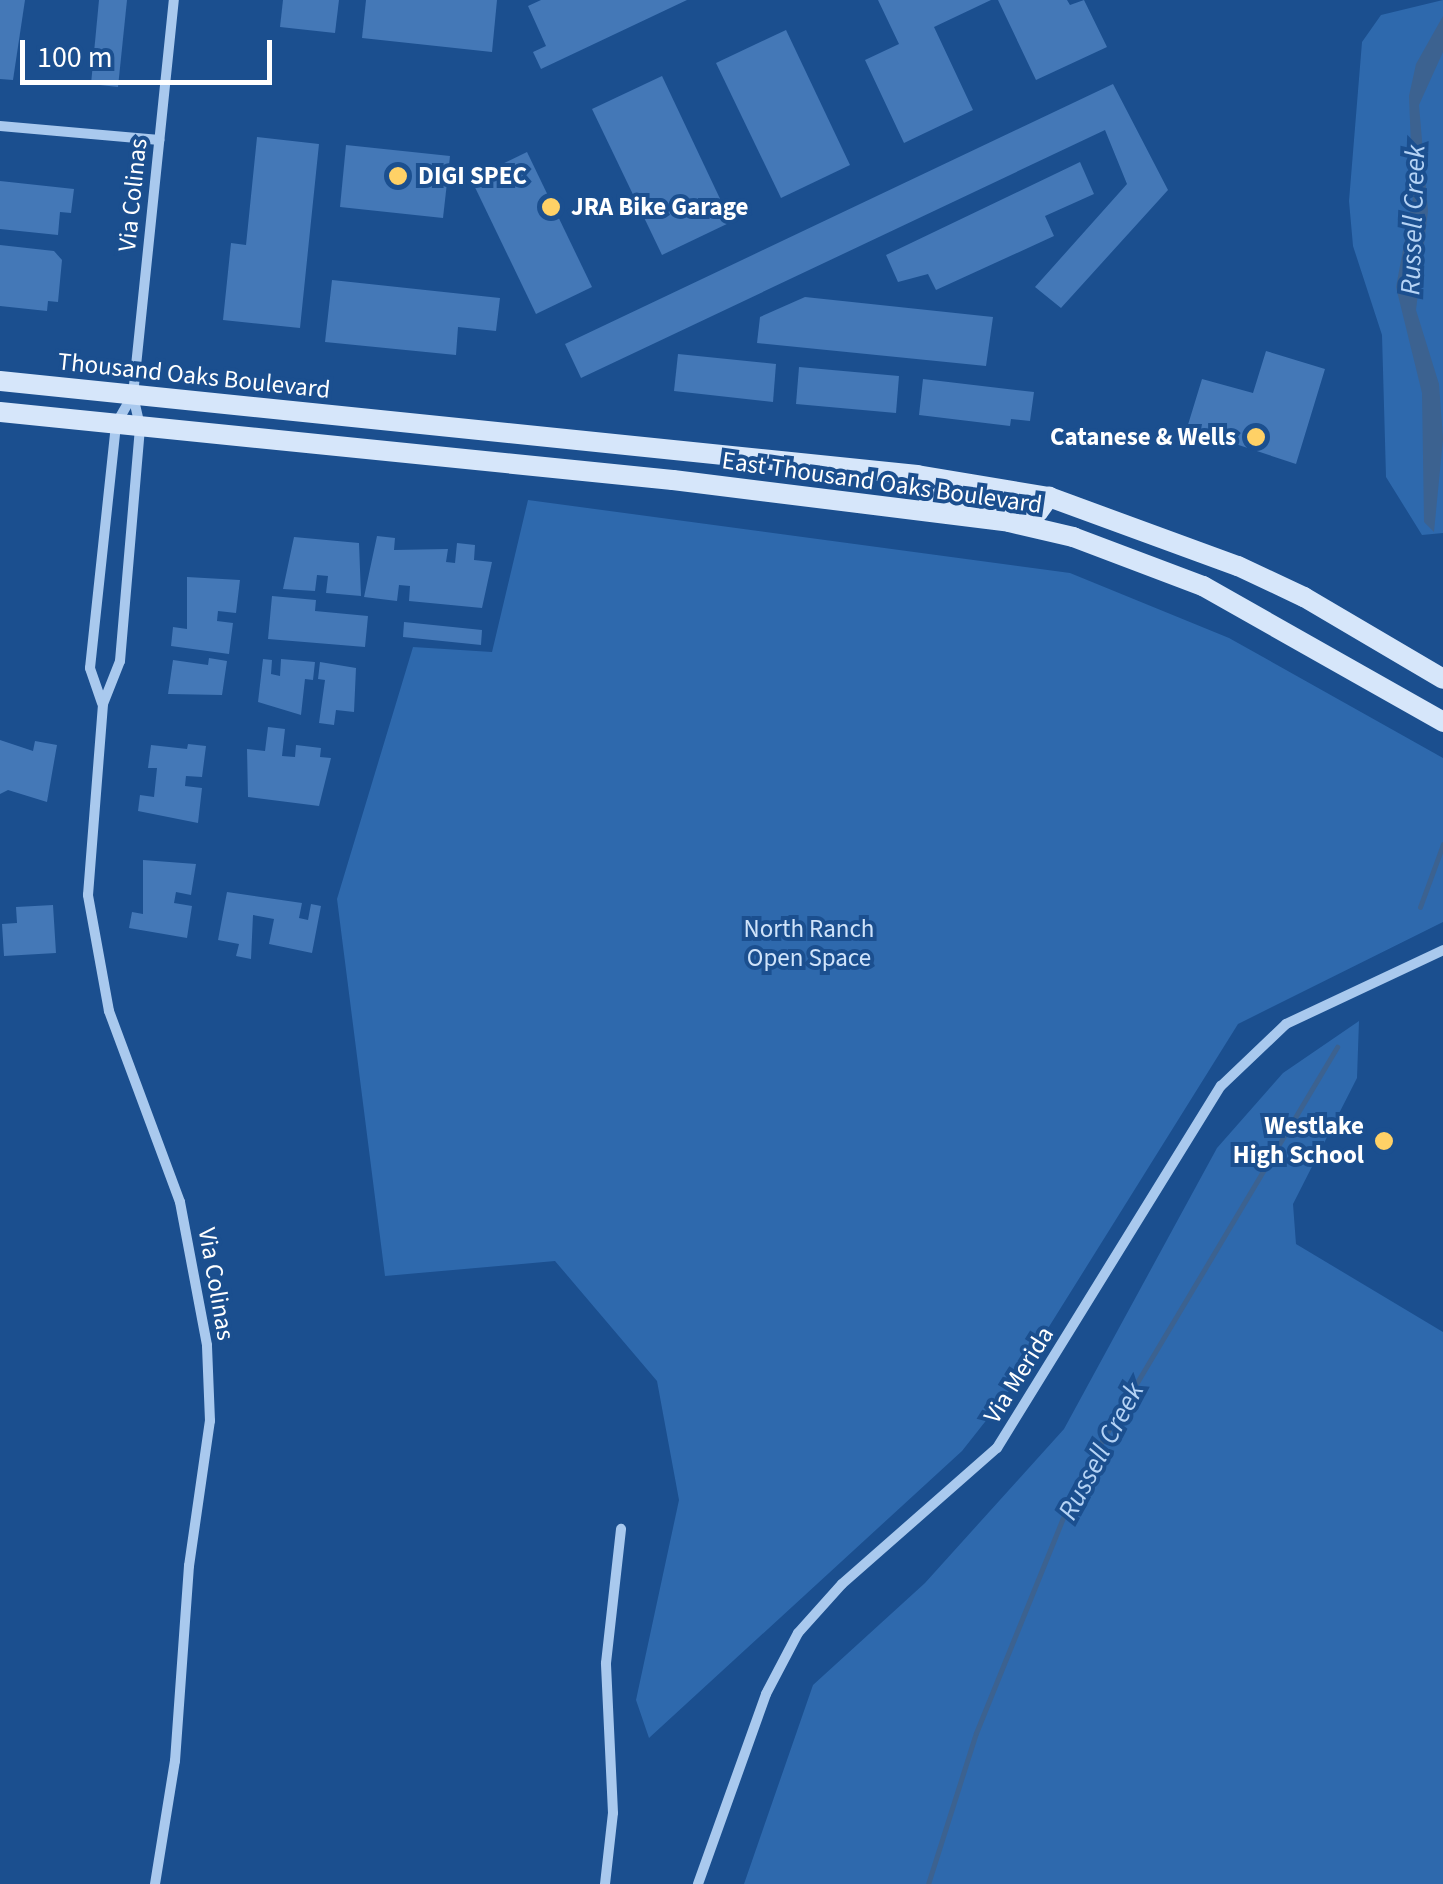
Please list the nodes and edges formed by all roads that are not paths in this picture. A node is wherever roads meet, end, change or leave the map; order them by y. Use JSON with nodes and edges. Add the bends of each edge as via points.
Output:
{"nodes":[{"id":1,"x":174,"y":0,"type":"edge"},
{"id":2,"x":0,"y":126,"type":"edge"},
{"id":3,"x":159,"y":140,"type":"junction"},
{"id":4,"x":0,"y":381,"type":"edge"},
{"id":5,"x":133,"y":395,"type":"junction"},
{"id":6,"x":0,"y":412,"type":"edge"},
{"id":7,"x":382,"y":420,"type":"joint"},
{"id":8,"x":116,"y":424,"type":"junction"},
{"id":9,"x":140,"y":426,"type":"junction"},
{"id":10,"x":1050,"y":496,"type":"junction"},
{"id":11,"x":882,"y":503,"type":"junction"},
{"id":12,"x":1443,"y":680,"type":"edge"},
{"id":13,"x":103,"y":704,"type":"junction"},
{"id":14,"x":1443,"y":722,"type":"edge"},
{"id":15,"x":1443,"y":950,"type":"edge"},
{"id":16,"x":621,"y":1529,"type":"dead end"},
{"id":17,"x":155,"y":1884,"type":"edge"},
{"id":18,"x":605,"y":1884,"type":"edge"},
{"id":19,"x":698,"y":1884,"type":"edge"}],
"edges":[{"from":1,"to":3,"type":"street","name":"Via Colinas"},
{"from":2,"to":3,"type":"street"},
{"from":3,"to":5,"type":"street","name":"Via Colinas"},
{"from":4,"to":5,"type":"main road","name":"Thousand Oaks Boulevard"},
{"from":5,"to":7,"type":"main road","name":"Thousand Oaks Boulevard"},
{"from":5,"to":8,"type":"street","name":"Via Colinas"},
{"from":5,"to":9,"type":"street","name":"Via Colinas"},
{"from":6,"to":8,"type":"main road"},
{"from":7,"to":10,"type":"main road","name":"East Thousand Oaks Boulevard","via":[[917,475]]},
{"from":8,"to":9,"type":"main road"},
{"from":8,"to":13,"type":"street","name":"Via Colinas","via":[[90,668]]},
{"from":9,"to":11,"type":"main road","name":"East Thousand Oaks Boulevard"},
{"from":9,"to":13,"type":"street","name":"Via Colinas","via":[[120,662]]},
{"from":10,"to":11,"type":"main road","via":[[1038,512],[914,494]]},
{"from":10,"to":12,"type":"main road","name":"East Thousand Oaks Boulevard","via":[[1172,537],[1304,597]]},
{"from":11,"to":14,"type":"main road","name":"East Thousand Oaks Boulevard","via":[[1008,522],[1145,561],[1264,617]]},
{"from":13,"to":17,"type":"street","name":"Via Colinas","via":[[90,817],[93,944],[184,1218],[202,1300],[209,1385],[176,1761]]},
{"from":15,"to":19,"type":"street","name":"Via Merida","via":[[1286,1024],[1221,1086],[997,1448],[842,1584],[798,1633],[766,1694]]},
{"from":16,"to":18,"type":"street","via":[[606,1663],[613,1813]]}]}
